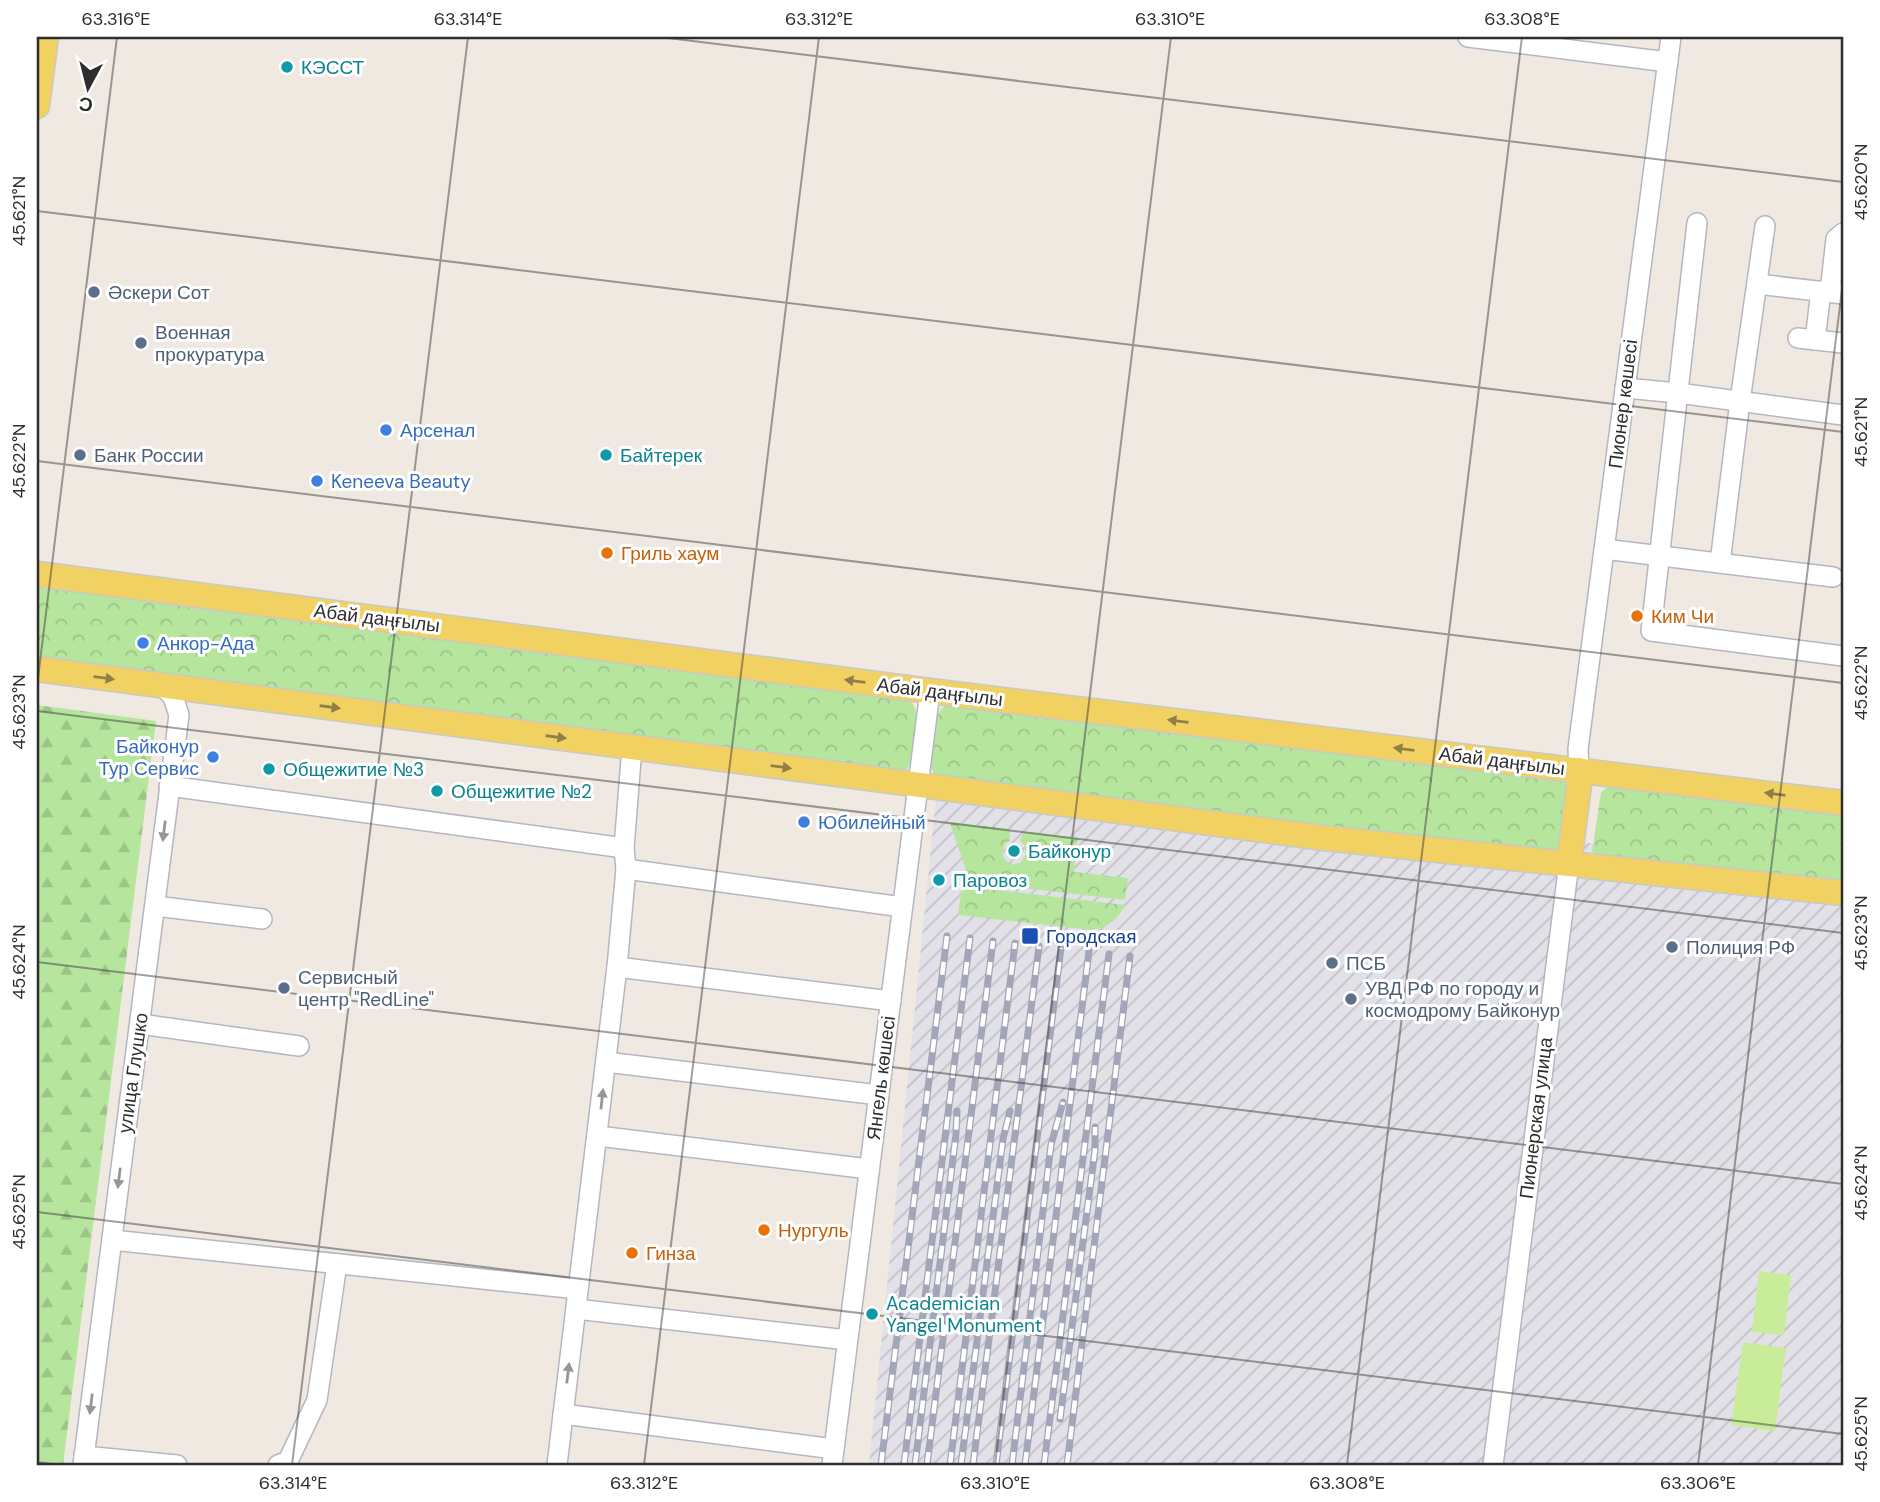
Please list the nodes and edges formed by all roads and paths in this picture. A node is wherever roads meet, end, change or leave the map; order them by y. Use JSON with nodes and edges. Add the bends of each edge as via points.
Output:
{"nodes":[{"id":1,"x":46,"y":37,"type":"edge"},
{"id":2,"x":1468,"y":37,"type":"edge"},
{"id":3,"x":1671,"y":37,"type":"edge"},
{"id":4,"x":1668,"y":62,"type":"junction"},
{"id":5,"x":37,"y":106,"type":"edge"},
{"id":6,"x":1697,"y":223,"type":"dead end"},
{"id":7,"x":1765,"y":226,"type":"dead end"},
{"id":8,"x":1843,"y":233,"type":"edge"},
{"id":9,"x":1757,"y":284,"type":"junction"},
{"id":10,"x":1832,"y":292,"type":"edge"},
{"id":11,"x":1843,"y":343,"type":"edge"},
{"id":12,"x":1625,"y":388,"type":"junction"},
{"id":13,"x":1678,"y":393,"type":"junction"},
{"id":14,"x":1740,"y":401,"type":"junction"},
{"id":15,"x":1843,"y":415,"type":"edge"},
{"id":16,"x":1604,"y":549,"type":"junction"},
{"id":17,"x":1660,"y":556,"type":"junction"},
{"id":18,"x":1720,"y":563,"type":"junction"},
{"id":19,"x":37,"y":574,"type":"edge"},
{"id":20,"x":1833,"y":577,"type":"dead end"},
{"id":21,"x":1843,"y":656,"type":"edge"},
{"id":22,"x":37,"y":669,"type":"edge"},
{"id":23,"x":163,"y":685,"type":"junction"},
{"id":24,"x":930,"y":691,"type":"junction"},
{"id":25,"x":632,"y":747,"type":"junction"},
{"id":26,"x":1579,"y":771,"type":"junction"},
{"id":27,"x":918,"y":785,"type":"junction"},
{"id":28,"x":169,"y":786,"type":"junction"},
{"id":29,"x":1843,"y":803,"type":"edge"},
{"id":30,"x":624,"y":848,"type":"junction"},
{"id":31,"x":1569,"y":863,"type":"junction"},
{"id":32,"x":626,"y":869,"type":"junction"},
{"id":33,"x":1843,"y":893,"type":"edge"},
{"id":34,"x":155,"y":906,"type":"junction"},
{"id":35,"x":902,"y":906,"type":"junction"},
{"id":36,"x":262,"y":919,"type":"dead end"},
{"id":37,"x":617,"y":967,"type":"junction"},
{"id":38,"x":891,"y":1001,"type":"junction"},
{"id":39,"x":139,"y":1024,"type":"junction"},
{"id":40,"x":299,"y":1046,"type":"dead end"},
{"id":41,"x":606,"y":1062,"type":"junction"},
{"id":42,"x":878,"y":1095,"type":"junction"},
{"id":43,"x":598,"y":1136,"type":"junction"},
{"id":44,"x":869,"y":1169,"type":"junction"},
{"id":45,"x":112,"y":1240,"type":"junction"},
{"id":46,"x":337,"y":1264,"type":"junction"},
{"id":47,"x":577,"y":1299,"type":"junction"},
{"id":48,"x":848,"y":1340,"type":"junction"},
{"id":49,"x":563,"y":1414,"type":"junction"},
{"id":50,"x":833,"y":1457,"type":"edge"},
{"id":51,"x":83,"y":1461,"type":"edge"},
{"id":52,"x":177,"y":1465,"type":"edge"},
{"id":53,"x":278,"y":1465,"type":"edge"},
{"id":54,"x":557,"y":1465,"type":"edge"},
{"id":55,"x":1493,"y":1465,"type":"edge"}],
"edges":[{"from":1,"to":5,"type":"main road"},
{"from":2,"to":4,"type":"street"},
{"from":3,"to":4,"type":"street","name":"Пионер көшесі"},
{"from":4,"to":12,"type":"street","name":"Пионер көшесі"},
{"from":6,"to":13,"type":"street"},
{"from":7,"to":9,"type":"street"},
{"from":8,"to":10,"type":"street","via":[[1836,239]]},
{"from":9,"to":10,"type":"street"},
{"from":9,"to":14,"type":"street"},
{"from":10,"to":11,"type":"street","via":[[1807,339]]},
{"from":12,"to":13,"type":"street"},
{"from":12,"to":16,"type":"street","name":"Пионер көшесі"},
{"from":13,"to":14,"type":"street"},
{"from":13,"to":17,"type":"street"},
{"from":14,"to":15,"type":"street"},
{"from":14,"to":18,"type":"street"},
{"from":16,"to":17,"type":"street"},
{"from":16,"to":26,"type":"street","name":"Пионер көшесі"},
{"from":17,"to":18,"type":"street"},
{"from":17,"to":21,"type":"street","via":[[1651,631]]},
{"from":18,"to":20,"type":"street"},
{"from":24,"to":19,"type":"main road","name":"Абай даңғылы","one_way":true},
{"from":22,"to":23,"type":"main road","one_way":true},
{"from":23,"to":25,"type":"main road","one_way":true},
{"from":23,"to":28,"type":"street","name":"улица Глушко","via":[[173,697],[178,715]]},
{"from":26,"to":24,"type":"main road","name":"Абай даңғылы","one_way":true},
{"from":24,"to":27,"type":"street","name":"Янгель көшесі"},
{"from":25,"to":27,"type":"main road","one_way":true},
{"from":25,"to":30,"type":"street"},
{"from":29,"to":26,"type":"main road","name":"Абай даңғылы","one_way":true},
{"from":26,"to":31,"type":"main road","name":"Пионерская улица"},
{"from":27,"to":31,"type":"main road","via":[[1325,838]]},
{"from":27,"to":35,"type":"street","name":"Янгель көшесі"},
{"from":28,"to":30,"type":"street"},
{"from":28,"to":34,"type":"street","name":"улица Глушко","one_way":true},
{"from":30,"to":32,"type":"street"},
{"from":31,"to":33,"type":"main road"},
{"from":31,"to":55,"type":"street","name":"Пионерская улица"},
{"from":32,"to":35,"type":"street"},
{"from":32,"to":37,"type":"street"},
{"from":34,"to":36,"type":"street"},
{"from":34,"to":39,"type":"street","name":"улица Глушко"},
{"from":35,"to":38,"type":"street","name":"Янгель көшесі"},
{"from":37,"to":38,"type":"street"},
{"from":37,"to":41,"type":"street"},
{"from":38,"to":42,"type":"street","name":"Янгель көшесі"},
{"from":39,"to":40,"type":"street"},
{"from":39,"to":45,"type":"street","name":"улица Глушко","one_way":true},
{"from":41,"to":42,"type":"street"},
{"from":43,"to":41,"type":"street","one_way":true},
{"from":42,"to":44,"type":"street","name":"Янгель көшесі"},
{"from":43,"to":44,"type":"street"},
{"from":43,"to":47,"type":"street"},
{"from":44,"to":48,"type":"street","name":"Янгель көшесі"},
{"from":45,"to":46,"type":"street"},
{"from":45,"to":51,"type":"street","name":"улица Глушко","one_way":true},
{"from":46,"to":47,"type":"street"},
{"from":46,"to":53,"type":"street","via":[[317,1400],[288,1461]]},
{"from":47,"to":48,"type":"street"},
{"from":49,"to":47,"type":"street","one_way":true},
{"from":48,"to":50,"type":"street","name":"Янгель көшесі"},
{"from":49,"to":50,"type":"street"},
{"from":49,"to":54,"type":"street"},
{"from":51,"to":52,"type":"street"}]}
